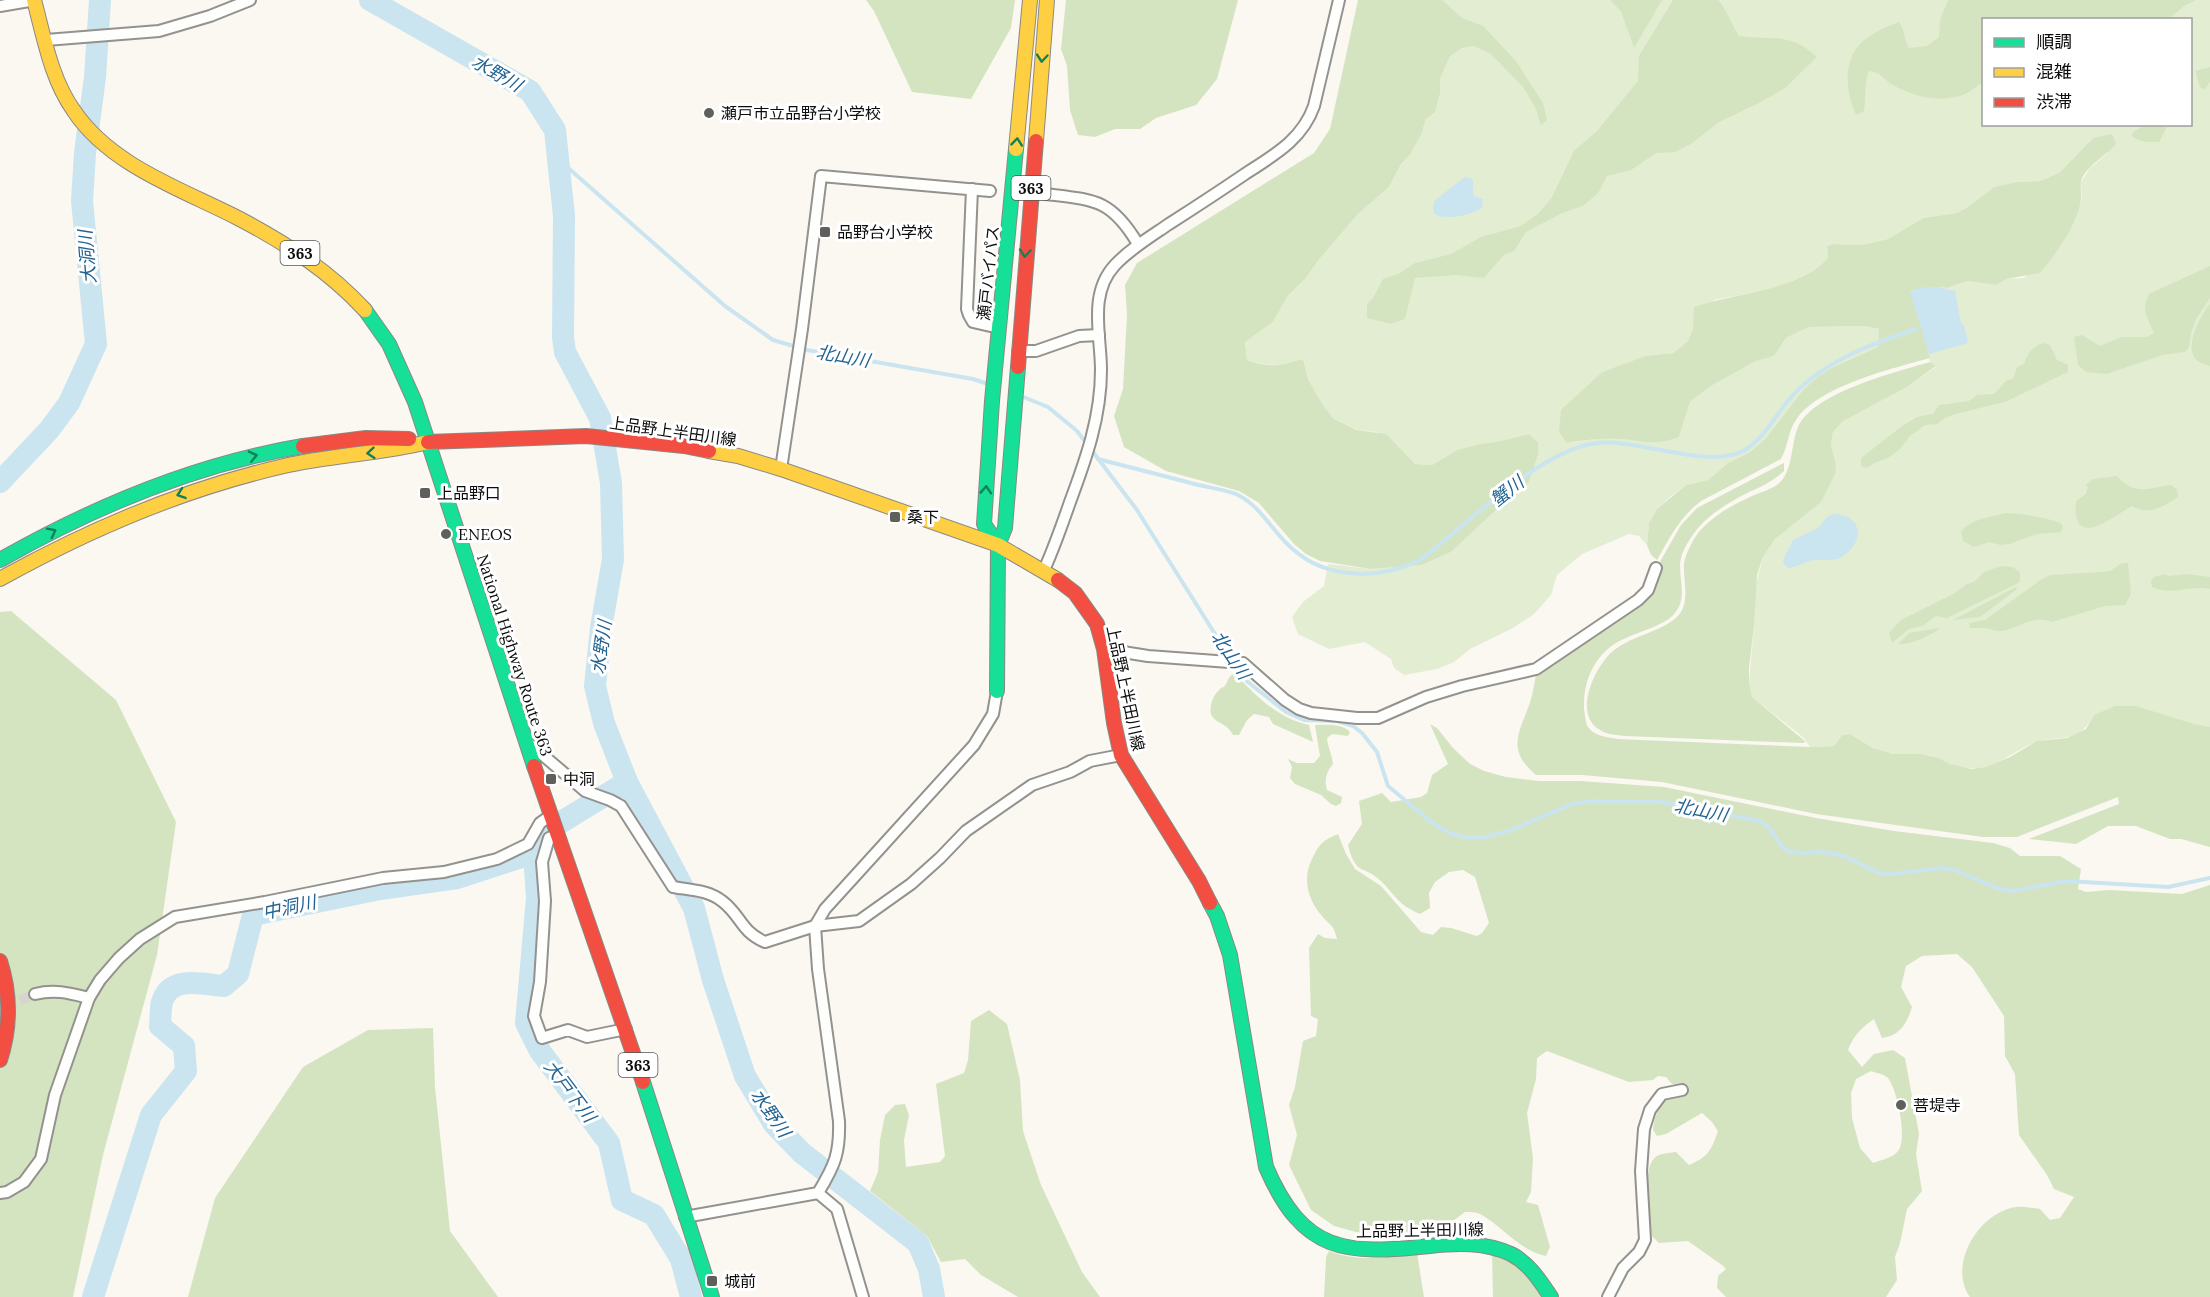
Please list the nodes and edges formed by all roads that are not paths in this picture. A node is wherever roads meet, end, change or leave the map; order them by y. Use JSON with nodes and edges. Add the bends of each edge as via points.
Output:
{"nodes":[{"id":1,"x":34,"y":0,"type":"edge"},
{"id":2,"x":250,"y":0,"type":"edge"},
{"id":3,"x":1030,"y":0,"type":"edge"},
{"id":4,"x":1047,"y":0,"type":"edge"},
{"id":5,"x":1338,"y":0,"type":"edge"},
{"id":6,"x":0,"y":6,"type":"edge"},
{"id":7,"x":46,"y":40,"type":"junction"},
{"id":8,"x":972,"y":189,"type":"junction"},
{"id":9,"x":990,"y":191,"type":"dead end"},
{"id":10,"x":1046,"y":194,"type":"dead end"},
{"id":11,"x":1138,"y":244,"type":"junction"},
{"id":12,"x":999,"y":328,"type":"junction"},
{"id":13,"x":1099,"y":335,"type":"junction"},
{"id":14,"x":1018,"y":351,"type":"junction"},
{"id":15,"x":428,"y":442,"type":"junction"},
{"id":16,"x":781,"y":469,"type":"junction"},
{"id":17,"x":998,"y":545,"type":"junction"},
{"id":18,"x":0,"y":560,"type":"edge"},
{"id":19,"x":1656,"y":568,"type":"dead end"},
{"id":20,"x":1044,"y":570,"type":"junction"},
{"id":21,"x":0,"y":579,"type":"edge"},
{"id":22,"x":1104,"y":649,"type":"junction"},
{"id":23,"x":997,"y":691,"type":"joint"},
{"id":24,"x":524,"y":739,"type":"junction"},
{"id":25,"x":1122,"y":755,"type":"junction"},
{"id":26,"x":550,"y":816,"type":"junction"},
{"id":27,"x":557,"y":835,"type":"junction"},
{"id":28,"x":815,"y":926,"type":"junction"},
{"id":29,"x":0,"y":961,"type":"edge"},
{"id":30,"x":35,"y":994,"type":"tunnel mouth"},
{"id":31,"x":89,"y":998,"type":"junction"},
{"id":32,"x":626,"y":1029,"type":"junction"},
{"id":33,"x":0,"y":1060,"type":"edge"},
{"id":34,"x":1682,"y":1090,"type":"dead end"},
{"id":35,"x":819,"y":1191,"type":"junction"},
{"id":36,"x":0,"y":1193,"type":"edge"},
{"id":37,"x":685,"y":1217,"type":"junction"},
{"id":38,"x":712,"y":1297,"type":"edge"},
{"id":39,"x":863,"y":1297,"type":"edge"},
{"id":40,"x":1551,"y":1297,"type":"edge"},
{"id":41,"x":1608,"y":1297,"type":"edge"}],
"edges":[{"from":1,"to":6,"type":"street"},
{"from":1,"to":7,"type":"main road","name":"National Highway Route 363","number":"363"},
{"from":2,"to":7,"type":"street","via":[[159,31]]},
{"from":12,"to":3,"type":"main road","name":"瀬戸バイパス","number":"363","one_way":true},
{"from":4,"to":14,"type":"main road","name":"瀬戸バイパス","number":"363","one_way":true},
{"from":5,"to":11,"type":"street","via":[[1314,106],[1301,132],[1279,152]]},
{"from":7,"to":15,"type":"main road","name":"National Highway Route 363","number":"363","via":[[58,79],[74,111],[97,138],[160,179],[299,252],[349,292],[388,344],[415,402]]},
{"from":8,"to":9,"type":"street"},
{"from":8,"to":12,"type":"street","via":[[967,309],[973,322]]},
{"from":8,"to":16,"type":"street","via":[[821,176]]},
{"from":10,"to":11,"type":"street","via":[[1100,203],[1121,219]]},
{"from":11,"to":13,"type":"street","via":[[1115,265],[1101,288]]},
{"from":17,"to":12,"type":"main road","name":"瀬戸バイパス","number":"363","one_way":true,"via":[[984,524]]},
{"from":13,"to":14,"type":"street","via":[[1078,336],[1036,351]]},
{"from":13,"to":20,"type":"street","via":[[1101,369],[1094,433]]},
{"from":14,"to":17,"type":"main road","name":"瀬戸バイパス","number":"363","via":[[1005,528]]},
{"from":15,"to":16,"type":"main road","name":"上品野上半田川線","via":[[586,436],[684,446]]},
{"from":18,"to":15,"type":"main road","one_way":true,"via":[[130,496],[249,457],[348,440],[396,437]]},
{"from":15,"to":21,"type":"main road","one_way":true,"via":[[398,450],[285,465],[218,482],[95,529]]},
{"from":15,"to":24,"type":"main road","name":"National Highway Route 363","number":"363"},
{"from":16,"to":17,"type":"main road","name":"上品野上半田川線"},
{"from":17,"to":20,"type":"main road","name":"上品野上半田川線"},
{"from":17,"to":23,"type":"main road","name":"瀬戸バイパス","number":"363"},
{"from":19,"to":22,"type":"street","via":[[1648,590],[1638,600],[1536,669],[1435,694],[1378,718],[1299,709],[1243,663]]},
{"from":20,"to":22,"type":"main road","name":"上品野上半田川線","via":[[1076,594],[1097,624]]},
{"from":22,"to":25,"type":"main road","name":"上品野上半田川線"},
{"from":23,"to":28,"type":"street","via":[[993,714],[974,745],[825,909]]},
{"from":24,"to":26,"type":"main road","name":"National Highway Route 363","number":"363"},
{"from":24,"to":28,"type":"street","via":[[585,791],[621,806],[673,887],[707,892],[723,901],[751,936],[765,942]]},
{"from":25,"to":28,"type":"street","via":[[1090,761],[1032,785],[974,825],[911,884],[858,921]]},
{"from":25,"to":40,"type":"main road","name":"上品野上半田川線","via":[[1217,916],[1230,955],[1266,1167],[1288,1210],[1319,1236],[1347,1248],[1494,1245],[1536,1273]]},
{"from":26,"to":27,"type":"main road","name":"National Highway Route 363","number":"363"},
{"from":26,"to":31,"type":"street","via":[[540,823],[528,844],[498,859],[444,872],[383,878],[175,917],[119,958]]},
{"from":27,"to":32,"type":"main road","name":"National Highway Route 363","number":"363"},
{"from":27,"to":32,"type":"street","via":[[549,838],[542,862],[545,901],[534,1016],[542,1038],[568,1030],[587,1037]]},
{"from":28,"to":35,"type":"street","via":[[840,1145],[832,1170]]},
{"from":29,"to":33,"type":"main road","via":[[10,1011]]},
{"from":30,"to":31,"type":"street","via":[[63,991]]},
{"from":31,"to":36,"type":"street","via":[[55,1095],[40,1159],[24,1182]]},
{"from":32,"to":37,"type":"main road","name":"National Highway Route 363","number":"363"},
{"from":34,"to":41,"type":"street","via":[[1662,1094],[1650,1110],[1644,1129],[1641,1171],[1645,1240],[1623,1268]]},
{"from":35,"to":37,"type":"street"},
{"from":35,"to":39,"type":"street","via":[[837,1209]]},
{"from":37,"to":38,"type":"main road","name":"National Highway Route 363","number":"363"}]}
